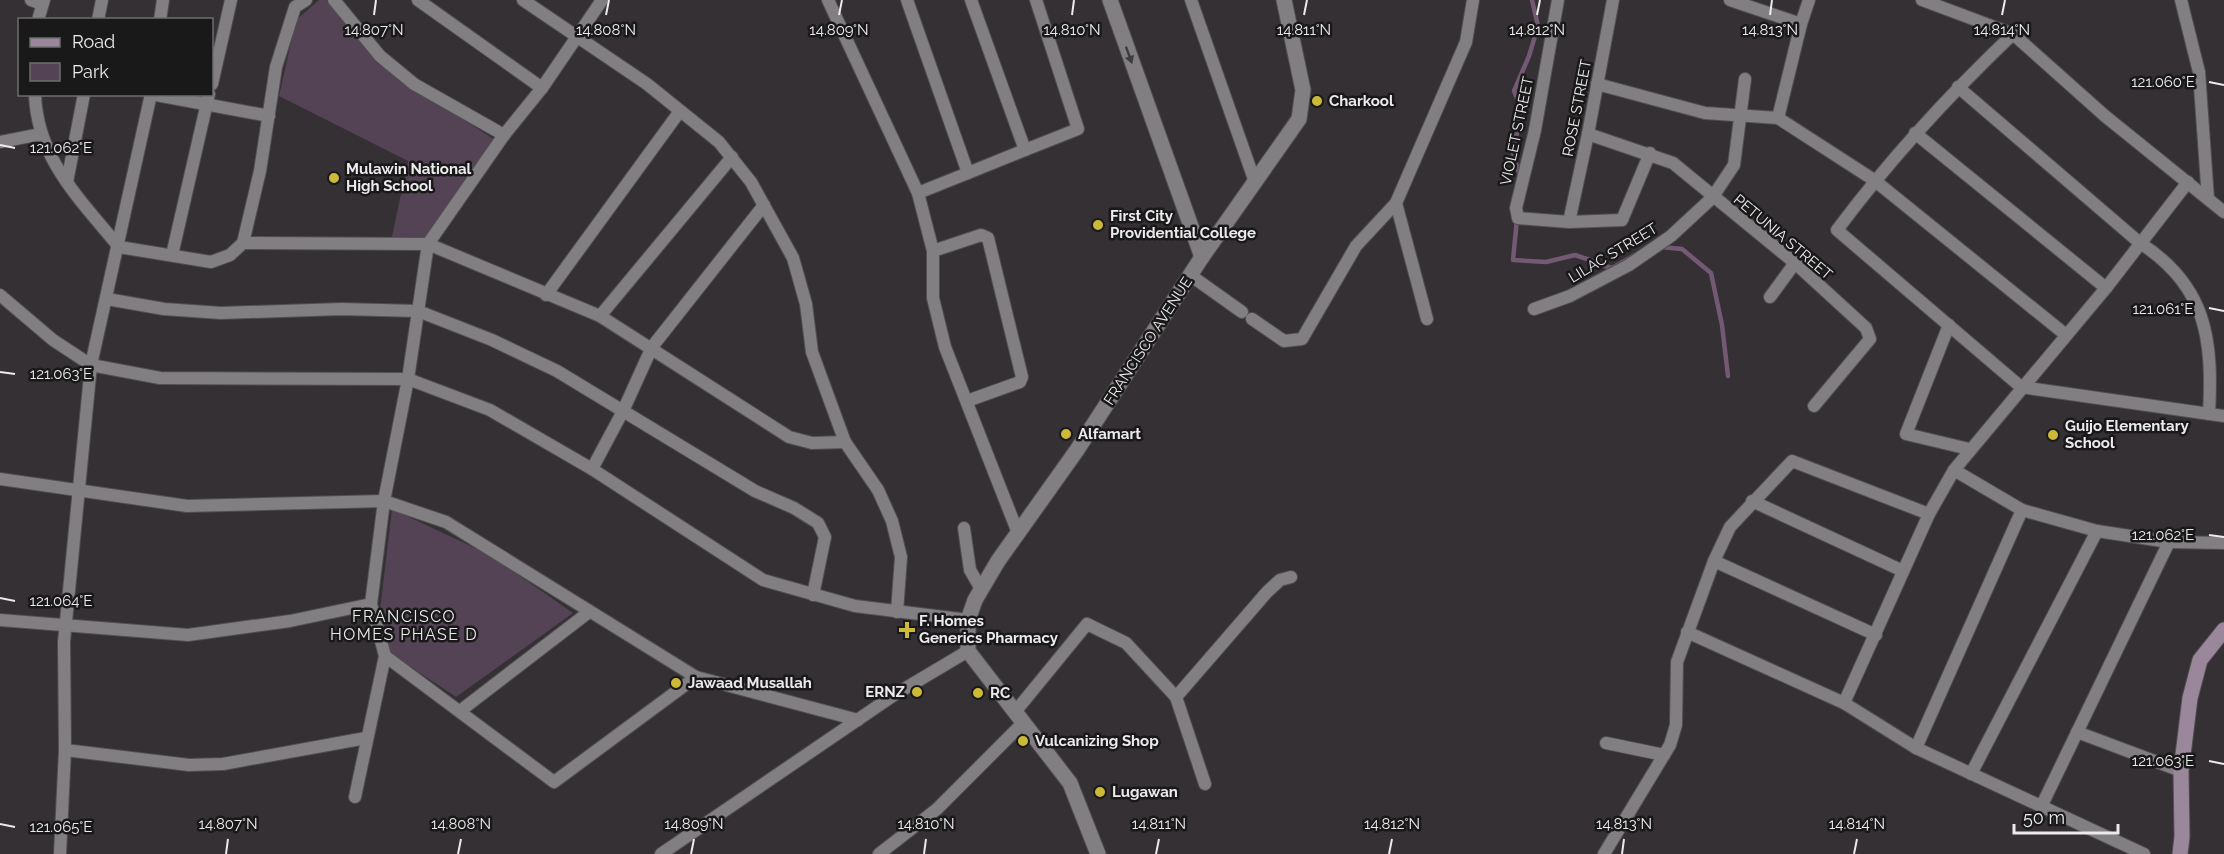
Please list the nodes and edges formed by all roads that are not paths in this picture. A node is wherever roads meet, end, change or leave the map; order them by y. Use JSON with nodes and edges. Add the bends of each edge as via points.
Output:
{"nodes":[{"id":1,"x":102,"y":0,"type":"edge"},
{"id":2,"x":163,"y":0,"type":"edge"},
{"id":3,"x":231,"y":0,"type":"edge"},
{"id":4,"x":306,"y":0,"type":"edge"},
{"id":5,"x":334,"y":0,"type":"edge"},
{"id":6,"x":418,"y":0,"type":"edge"},
{"id":7,"x":524,"y":0,"type":"edge"},
{"id":8,"x":602,"y":0,"type":"edge"},
{"id":9,"x":828,"y":0,"type":"edge"},
{"id":10,"x":907,"y":0,"type":"edge"},
{"id":11,"x":971,"y":0,"type":"edge"},
{"id":12,"x":1036,"y":0,"type":"edge"},
{"id":13,"x":1110,"y":0,"type":"edge"},
{"id":14,"x":1191,"y":0,"type":"edge"},
{"id":15,"x":1284,"y":0,"type":"edge"},
{"id":16,"x":1473,"y":0,"type":"edge"},
{"id":17,"x":1558,"y":0,"type":"edge"},
{"id":18,"x":1613,"y":0,"type":"edge"},
{"id":19,"x":1730,"y":0,"type":"edge"},
{"id":20,"x":1809,"y":0,"type":"edge"},
{"id":21,"x":1922,"y":0,"type":"edge"},
{"id":22,"x":2181,"y":0,"type":"edge"},
{"id":23,"x":39,"y":1,"type":"edge"},
{"id":24,"x":38,"y":18,"type":"edge"},
{"id":25,"x":98,"y":18,"type":"edge"},
{"id":26,"x":160,"y":18,"type":"edge"},
{"id":27,"x":1801,"y":24,"type":"junction"},
{"id":28,"x":2013,"y":34,"type":"junction"},
{"id":29,"x":576,"y":36,"type":"junction"},
{"id":30,"x":1745,"y":79,"type":"dead end"},
{"id":31,"x":213,"y":80,"type":"edge"},
{"id":32,"x":1598,"y":84,"type":"junction"},
{"id":33,"x":1958,"y":87,"type":"junction"},
{"id":34,"x":542,"y":88,"type":"junction"},
{"id":35,"x":35,"y":96,"type":"edge"},
{"id":36,"x":84,"y":96,"type":"edge"},
{"id":37,"x":151,"y":96,"type":"edge"},
{"id":38,"x":170,"y":96,"type":"edge"},
{"id":39,"x":208,"y":100,"type":"edge"},
{"id":40,"x":680,"y":111,"type":"junction"},
{"id":41,"x":269,"y":116,"type":"junction"},
{"id":42,"x":1739,"y":116,"type":"junction"},
{"id":43,"x":1778,"y":118,"type":"junction"},
{"id":44,"x":41,"y":134,"type":"junction"},
{"id":45,"x":1588,"y":134,"type":"junction"},
{"id":46,"x":1915,"y":134,"type":"junction"},
{"id":47,"x":504,"y":135,"type":"junction"},
{"id":48,"x":0,"y":142,"type":"edge"},
{"id":49,"x":1025,"y":150,"type":"junction"},
{"id":50,"x":1650,"y":153,"type":"junction"},
{"id":51,"x":732,"y":157,"type":"junction"},
{"id":52,"x":968,"y":173,"type":"junction"},
{"id":53,"x":1874,"y":180,"type":"junction"},
{"id":54,"x":67,"y":182,"type":"junction"},
{"id":55,"x":1255,"y":182,"type":"junction"},
{"id":56,"x":2188,"y":182,"type":"junction"},
{"id":57,"x":918,"y":193,"type":"junction"},
{"id":58,"x":1712,"y":198,"type":"junction"},
{"id":59,"x":2208,"y":199,"type":"junction"},
{"id":60,"x":1396,"y":203,"type":"junction"},
{"id":61,"x":764,"y":204,"type":"junction"},
{"id":62,"x":2224,"y":212,"type":"edge"},
{"id":63,"x":1569,"y":222,"type":"junction"},
{"id":64,"x":243,"y":243,"type":"junction"},
{"id":65,"x":2140,"y":243,"type":"junction"},
{"id":66,"x":428,"y":244,"type":"junction"},
{"id":67,"x":118,"y":247,"type":"junction"},
{"id":68,"x":933,"y":251,"type":"junction"},
{"id":69,"x":172,"y":255,"type":"junction"},
{"id":70,"x":1202,"y":257,"type":"junction"},
{"id":71,"x":1795,"y":263,"type":"junction"},
{"id":72,"x":1190,"y":275,"type":"junction"},
{"id":73,"x":2106,"y":288,"type":"junction"},
{"id":74,"x":0,"y":295,"type":"edge"},
{"id":75,"x":546,"y":295,"type":"junction"},
{"id":76,"x":1770,"y":297,"type":"dead end"},
{"id":77,"x":107,"y":299,"type":"junction"},
{"id":78,"x":1534,"y":309,"type":"dead end"},
{"id":79,"x":418,"y":311,"type":"junction"},
{"id":80,"x":1242,"y":312,"type":"dead end"},
{"id":81,"x":600,"y":316,"type":"junction"},
{"id":82,"x":1252,"y":319,"type":"dead end"},
{"id":83,"x":1427,"y":319,"type":"dead end"},
{"id":84,"x":1949,"y":325,"type":"junction"},
{"id":85,"x":2066,"y":335,"type":"junction"},
{"id":86,"x":652,"y":346,"type":"junction"},
{"id":87,"x":92,"y":365,"type":"junction"},
{"id":88,"x":408,"y":379,"type":"junction"},
{"id":89,"x":2021,"y":387,"type":"junction"},
{"id":90,"x":967,"y":401,"type":"junction"},
{"id":91,"x":1814,"y":406,"type":"dead end"},
{"id":92,"x":623,"y":411,"type":"junction"},
{"id":93,"x":2209,"y":414,"type":"junction"},
{"id":94,"x":2224,"y":416,"type":"edge"},
{"id":95,"x":845,"y":442,"type":"junction"},
{"id":96,"x":1969,"y":449,"type":"junction"},
{"id":97,"x":592,"y":469,"type":"junction"},
{"id":98,"x":1954,"y":470,"type":"junction"},
{"id":99,"x":0,"y":479,"type":"edge"},
{"id":100,"x":78,"y":491,"type":"junction"},
{"id":101,"x":384,"y":501,"type":"junction"},
{"id":102,"x":1752,"y":501,"type":"junction"},
{"id":103,"x":2022,"y":510,"type":"junction"},
{"id":104,"x":1929,"y":514,"type":"junction"},
{"id":105,"x":964,"y":528,"type":"dead end"},
{"id":106,"x":2097,"y":531,"type":"junction"},
{"id":107,"x":1018,"y":533,"type":"junction"},
{"id":108,"x":2169,"y":542,"type":"junction"},
{"id":109,"x":2224,"y":543,"type":"edge"},
{"id":110,"x":1714,"y":561,"type":"junction"},
{"id":111,"x":1903,"y":571,"type":"junction"},
{"id":112,"x":1291,"y":578,"type":"dead end"},
{"id":113,"x":981,"y":589,"type":"junction"},
{"id":114,"x":813,"y":595,"type":"junction"},
{"id":115,"x":371,"y":604,"type":"junction"},
{"id":116,"x":589,"y":612,"type":"junction"},
{"id":117,"x":897,"y":612,"type":"junction"},
{"id":118,"x":0,"y":620,"type":"edge"},
{"id":119,"x":968,"y":620,"type":"junction"},
{"id":120,"x":66,"y":625,"type":"junction"},
{"id":121,"x":2224,"y":630,"type":"edge"},
{"id":122,"x":1687,"y":632,"type":"junction"},
{"id":123,"x":1876,"y":635,"type":"junction"},
{"id":124,"x":968,"y":651,"type":"junction"},
{"id":125,"x":385,"y":656,"type":"junction"},
{"id":126,"x":696,"y":677,"type":"junction"},
{"id":127,"x":1176,"y":697,"type":"junction"},
{"id":128,"x":1844,"y":703,"type":"junction"},
{"id":129,"x":460,"y":711,"type":"junction"},
{"id":130,"x":1019,"y":717,"type":"junction"},
{"id":131,"x":858,"y":720,"type":"junction"},
{"id":132,"x":2077,"y":732,"type":"junction"},
{"id":133,"x":366,"y":738,"type":"junction"},
{"id":134,"x":1606,"y":743,"type":"dead end"},
{"id":135,"x":1916,"y":748,"type":"junction"},
{"id":136,"x":65,"y":750,"type":"junction"},
{"id":137,"x":1664,"y":755,"type":"junction"},
{"id":138,"x":2181,"y":771,"type":"junction"},
{"id":139,"x":1971,"y":774,"type":"junction"},
{"id":140,"x":1205,"y":784,"type":"dead end"},
{"id":141,"x":355,"y":796,"type":"dead end"},
{"id":142,"x":2041,"y":807,"type":"junction"},
{"id":143,"x":60,"y":854,"type":"edge"},
{"id":144,"x":661,"y":854,"type":"edge"},
{"id":145,"x":879,"y":854,"type":"edge"},
{"id":146,"x":1098,"y":854,"type":"edge"},
{"id":147,"x":1604,"y":854,"type":"edge"},
{"id":148,"x":2144,"y":854,"type":"edge"},
{"id":149,"x":2180,"y":854,"type":"edge"}],
"edges":[{"from":1,"to":25,"type":"street"},
{"from":2,"to":26,"type":"street"},
{"from":3,"to":31,"type":"street"},
{"from":4,"to":41,"type":"street","via":[[295,7],[276,68]]},
{"from":5,"to":47,"type":"street","via":[[380,56],[414,84]]},
{"from":6,"to":34,"type":"street"},
{"from":7,"to":29,"type":"street"},
{"from":8,"to":29,"type":"street"},
{"from":9,"to":57,"type":"street"},
{"from":10,"to":52,"type":"street"},
{"from":11,"to":49,"type":"street"},
{"from":12,"to":49,"type":"street","via":[[1078,129]]},
{"from":13,"to":70,"type":"street","one_way":true},
{"from":14,"to":55,"type":"street"},
{"from":15,"to":55,"type":"street","name":"FRANCISCO AVENUE","via":[[1303,90],[1299,119]]},
{"from":16,"to":60,"type":"street","via":[[1466,42]]},
{"from":17,"to":63,"type":"street","name":"VIOLET STREET","via":[[1535,130],[1515,208],[1521,219]]},
{"from":18,"to":32,"type":"street","name":"ROSE STREET"},
{"from":19,"to":27,"type":"street"},
{"from":20,"to":27,"type":"street"},
{"from":21,"to":28,"type":"street"},
{"from":22,"to":59,"type":"street","via":[[2199,72]]},
{"from":23,"to":24,"type":"street"},
{"from":27,"to":43,"type":"street"},
{"from":28,"to":33,"type":"street"},
{"from":28,"to":56,"type":"street","via":[[2105,116]]},
{"from":29,"to":34,"type":"street"},
{"from":29,"to":40,"type":"street"},
{"from":30,"to":42,"type":"street","name":"LILAC STREET"},
{"from":32,"to":42,"type":"street","via":[[1685,108]]},
{"from":32,"to":45,"type":"street","name":"ROSE STREET"},
{"from":33,"to":46,"type":"street"},
{"from":33,"to":65,"type":"street"},
{"from":34,"to":47,"type":"street"},
{"from":35,"to":44,"type":"street"},
{"from":36,"to":54,"type":"street"},
{"from":37,"to":67,"type":"street"},
{"from":38,"to":39,"type":"street"},
{"from":39,"to":41,"type":"street"},
{"from":39,"to":69,"type":"street"},
{"from":40,"to":51,"type":"street"},
{"from":40,"to":75,"type":"street"},
{"from":41,"to":64,"type":"street"},
{"from":42,"to":43,"type":"street"},
{"from":42,"to":58,"type":"street","name":"LILAC STREET","via":[[1734,165]]},
{"from":43,"to":53,"type":"street"},
{"from":44,"to":48,"type":"street"},
{"from":44,"to":54,"type":"street","via":[[57,171]]},
{"from":45,"to":50,"type":"street","name":"PETUNIA STREET"},
{"from":45,"to":63,"type":"street","name":"ROSE STREET"},
{"from":46,"to":53,"type":"street"},
{"from":46,"to":73,"type":"street"},
{"from":47,"to":66,"type":"street"},
{"from":49,"to":52,"type":"street"},
{"from":50,"to":58,"type":"street","name":"PETUNIA STREET","via":[[1673,163]]},
{"from":50,"to":63,"type":"street","via":[[1623,220]]},
{"from":51,"to":61,"type":"street"},
{"from":51,"to":81,"type":"street"},
{"from":52,"to":57,"type":"street"},
{"from":53,"to":84,"type":"street","via":[[1837,230]]},
{"from":53,"to":85,"type":"street"},
{"from":54,"to":67,"type":"street"},
{"from":55,"to":70,"type":"street","name":"FRANCISCO AVENUE"},
{"from":56,"to":59,"type":"street"},
{"from":56,"to":65,"type":"street"},
{"from":57,"to":68,"type":"street"},
{"from":58,"to":71,"type":"street","name":"PETUNIA STREET"},
{"from":58,"to":78,"type":"street","name":"LILAC STREET","via":[[1671,236],[1629,265],[1570,296]]},
{"from":59,"to":62,"type":"street"},
{"from":60,"to":82,"type":"street","via":[[1356,246],[1302,339],[1284,341]]},
{"from":60,"to":83,"type":"street"},
{"from":61,"to":86,"type":"street"},
{"from":61,"to":95,"type":"street","via":[[793,258],[806,304],[812,352]]},
{"from":64,"to":66,"type":"street"},
{"from":64,"to":69,"type":"street","via":[[230,255],[211,262]]},
{"from":65,"to":73,"type":"street"},
{"from":65,"to":93,"type":"street","via":[[2180,277],[2199,308],[2212,368]]},
{"from":66,"to":75,"type":"street"},
{"from":66,"to":79,"type":"street"},
{"from":67,"to":69,"type":"street"},
{"from":67,"to":77,"type":"street"},
{"from":68,"to":90,"type":"street","via":[[933,298],[945,347]]},
{"from":68,"to":90,"type":"street","via":[[981,235],[988,238],[1022,377],[1020,382]]},
{"from":70,"to":72,"type":"street","name":"FRANCISCO AVENUE"},
{"from":71,"to":76,"type":"street"},
{"from":71,"to":91,"type":"street","name":"PETUNIA STREET","via":[[1870,335]]},
{"from":72,"to":80,"type":"street"},
{"from":72,"to":107,"type":"street","name":"FRANCISCO AVENUE","via":[[1077,450]]},
{"from":73,"to":85,"type":"street"},
{"from":74,"to":87,"type":"street","via":[[53,340]]},
{"from":75,"to":81,"type":"street"},
{"from":77,"to":79,"type":"street","via":[[222,314],[342,309]]},
{"from":77,"to":87,"type":"street"},
{"from":79,"to":88,"type":"street"},
{"from":79,"to":92,"type":"street","via":[[546,365]]},
{"from":81,"to":86,"type":"street"},
{"from":84,"to":89,"type":"street"},
{"from":84,"to":96,"type":"street","via":[[1906,434]]},
{"from":85,"to":89,"type":"street"},
{"from":86,"to":92,"type":"street"},
{"from":86,"to":95,"type":"street","via":[[789,437],[812,443]]},
{"from":87,"to":88,"type":"street","via":[[160,378]]},
{"from":87,"to":100,"type":"street"},
{"from":88,"to":97,"type":"street","via":[[489,410]]},
{"from":88,"to":101,"type":"street"},
{"from":89,"to":93,"type":"street"},
{"from":89,"to":96,"type":"street"},
{"from":90,"to":107,"type":"street"},
{"from":92,"to":97,"type":"street"},
{"from":92,"to":114,"type":"street","via":[[754,490],[818,523],[825,537]]},
{"from":93,"to":94,"type":"street"},
{"from":95,"to":117,"type":"street","via":[[878,490],[892,521],[901,557]]},
{"from":96,"to":98,"type":"street"},
{"from":97,"to":114,"type":"street","via":[[763,580]]},
{"from":98,"to":103,"type":"street"},
{"from":98,"to":104,"type":"street"},
{"from":99,"to":100,"type":"street"},
{"from":100,"to":101,"type":"street","via":[[187,506]]},
{"from":100,"to":120,"type":"street"},
{"from":101,"to":115,"type":"street"},
{"from":101,"to":116,"type":"street","via":[[446,522]]},
{"from":102,"to":104,"type":"street","via":[[1792,461]]},
{"from":102,"to":110,"type":"street","via":[[1730,527]]},
{"from":102,"to":111,"type":"street"},
{"from":103,"to":106,"type":"street"},
{"from":103,"to":135,"type":"street"},
{"from":104,"to":111,"type":"street"},
{"from":105,"to":113,"type":"street","via":[[970,570]]},
{"from":106,"to":108,"type":"street"},
{"from":106,"to":139,"type":"street"},
{"from":107,"to":113,"type":"street","name":"FRANCISCO AVENUE"},
{"from":108,"to":109,"type":"street"},
{"from":108,"to":132,"type":"street"},
{"from":110,"to":122,"type":"street"},
{"from":110,"to":123,"type":"street"},
{"from":111,"to":123,"type":"street"},
{"from":112,"to":127,"type":"street","via":[[1281,580],[1267,592]]},
{"from":113,"to":119,"type":"street","name":"FRANCISCO AVENUE"},
{"from":114,"to":117,"type":"street"},
{"from":115,"to":120,"type":"street","via":[[290,621],[188,635]]},
{"from":115,"to":125,"type":"street"},
{"from":116,"to":126,"type":"street"},
{"from":116,"to":129,"type":"street"},
{"from":117,"to":119,"type":"street"},
{"from":118,"to":120,"type":"street"},
{"from":119,"to":124,"type":"street","name":"FRANCISCO AVENUE"},
{"from":120,"to":136,"type":"street"},
{"from":121,"to":138,"type":"main road","via":[[2200,660],[2190,698]]},
{"from":122,"to":128,"type":"street"},
{"from":122,"to":137,"type":"street","via":[[1677,662],[1676,725]]},
{"from":123,"to":128,"type":"street"},
{"from":124,"to":130,"type":"street"},
{"from":124,"to":131,"type":"street"},
{"from":125,"to":129,"type":"street"},
{"from":125,"to":133,"type":"street"},
{"from":126,"to":129,"type":"street","via":[[554,782]]},
{"from":126,"to":131,"type":"street"},
{"from":127,"to":130,"type":"street","via":[[1126,644],[1088,624]]},
{"from":127,"to":140,"type":"street"},
{"from":128,"to":135,"type":"street"},
{"from":130,"to":145,"type":"street","via":[[937,809]]},
{"from":130,"to":146,"type":"street","via":[[1070,783]]},
{"from":131,"to":144,"type":"street"},
{"from":132,"to":138,"type":"street"},
{"from":132,"to":142,"type":"street"},
{"from":133,"to":136,"type":"street","via":[[223,764],[189,765]]},
{"from":133,"to":141,"type":"street"},
{"from":134,"to":137,"type":"street"},
{"from":135,"to":139,"type":"street"},
{"from":136,"to":143,"type":"street"},
{"from":137,"to":147,"type":"street"},
{"from":138,"to":149,"type":"main road"},
{"from":139,"to":142,"type":"street"},
{"from":142,"to":148,"type":"street"}]}
